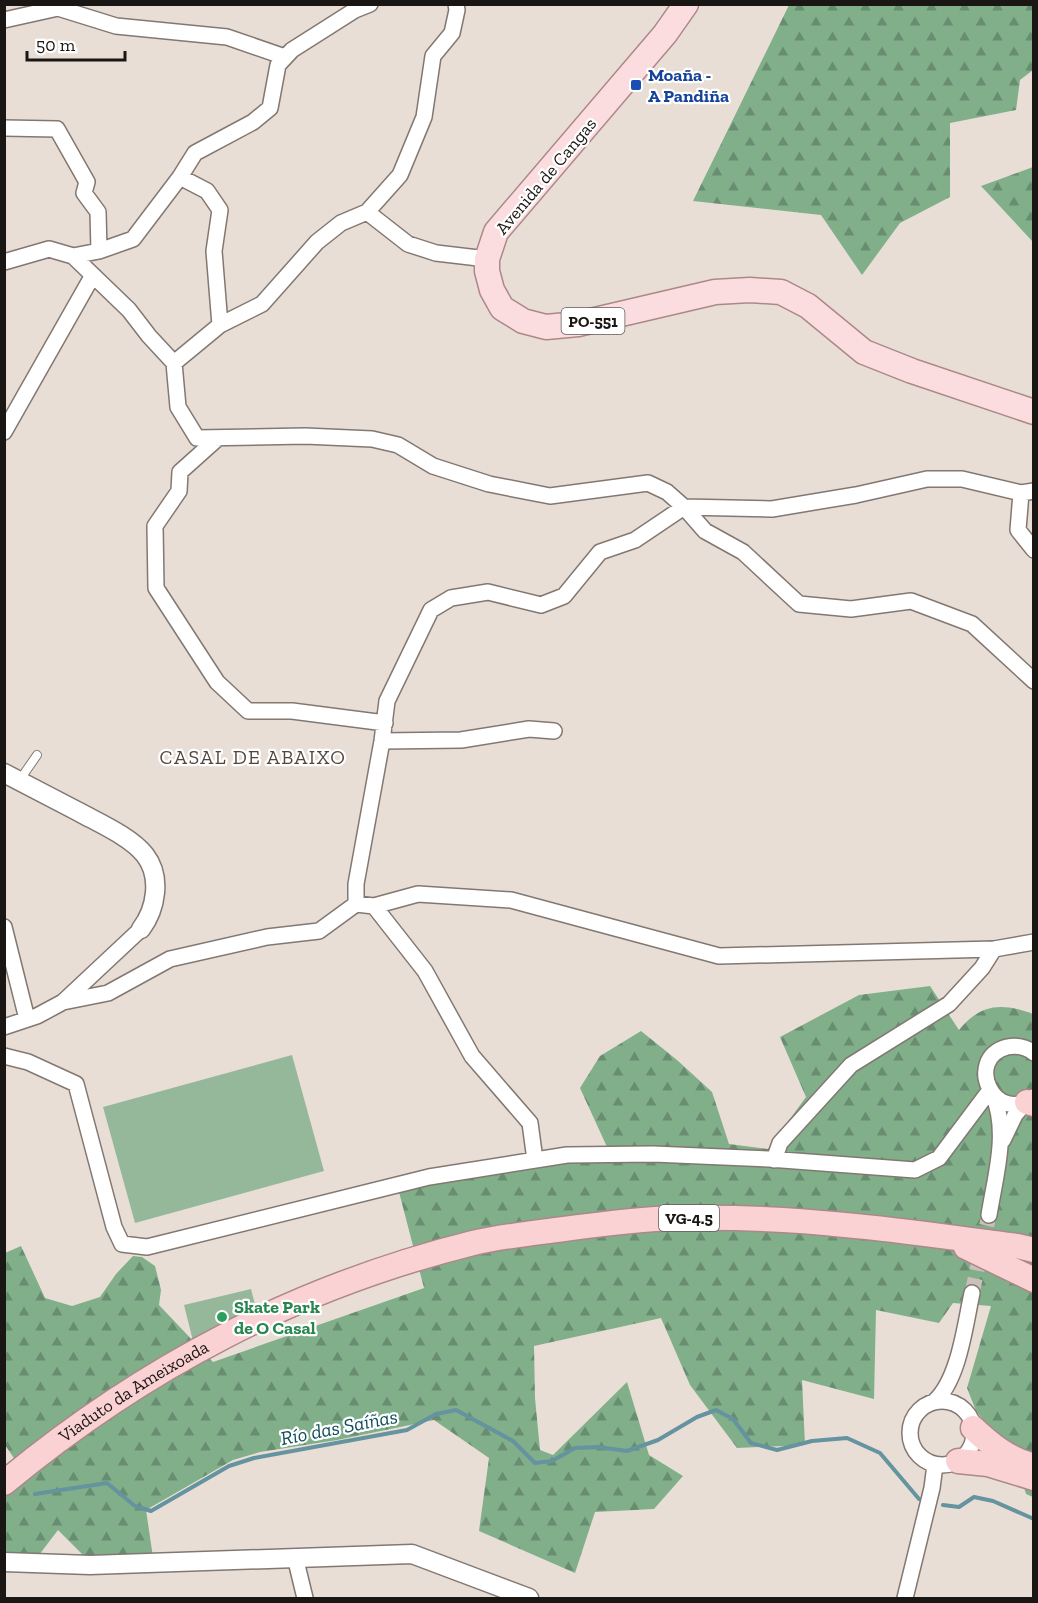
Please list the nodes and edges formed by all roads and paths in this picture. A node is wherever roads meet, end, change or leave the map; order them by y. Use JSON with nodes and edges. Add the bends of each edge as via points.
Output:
{"nodes":[{"id":1,"x":370,"y":4,"type":"edge"},
{"id":2,"x":456,"y":4,"type":"edge"},
{"id":3,"x":686,"y":4,"type":"edge"},
{"id":4,"x":4,"y":20,"type":"edge"},
{"id":5,"x":285,"y":57,"type":"junction"},
{"id":6,"x":4,"y":128,"type":"edge"},
{"id":7,"x":180,"y":177,"type":"junction"},
{"id":8,"x":367,"y":212,"type":"junction"},
{"id":9,"x":99,"y":251,"type":"junction"},
{"id":10,"x":74,"y":256,"type":"junction"},
{"id":11,"x":488,"y":259,"type":"junction"},
{"id":12,"x":4,"y":262,"type":"edge"},
{"id":13,"x":93,"y":275,"type":"junction"},
{"id":14,"x":220,"y":325,"type":"junction"},
{"id":15,"x":174,"y":363,"type":"junction"},
{"id":16,"x":1034,"y":412,"type":"edge"},
{"id":17,"x":4,"y":432,"type":"edge"},
{"id":18,"x":218,"y":438,"type":"junction"},
{"id":19,"x":1027,"y":492,"type":"edge"},
{"id":20,"x":684,"y":507,"type":"junction"},
{"id":21,"x":1034,"y":550,"type":"edge"},
{"id":22,"x":1034,"y":681,"type":"edge"},
{"id":23,"x":385,"y":723,"type":"junction"},
{"id":24,"x":554,"y":731,"type":"dead end"},
{"id":25,"x":382,"y":741,"type":"junction"},
{"id":26,"x":37,"y":755,"type":"dead end"},
{"id":27,"x":12,"y":777,"type":"edge"},
{"id":28,"x":356,"y":904,"type":"junction"},
{"id":29,"x":374,"y":906,"type":"junction"},
{"id":30,"x":4,"y":927,"type":"edge"},
{"id":31,"x":141,"y":929,"type":"joint"},
{"id":32,"x":1034,"y":942,"type":"edge"},
{"id":33,"x":994,"y":949,"type":"junction"},
{"id":34,"x":63,"y":1002,"type":"junction"},
{"id":35,"x":27,"y":1019,"type":"junction"},
{"id":36,"x":4,"y":1027,"type":"edge"},
{"id":37,"x":1034,"y":1053,"type":"edge"},
{"id":38,"x":4,"y":1056,"type":"edge"},
{"id":39,"x":992,"y":1093,"type":"junction"},
{"id":40,"x":1030,"y":1102,"type":"edge"},
{"id":41,"x":1000,"y":1146,"type":"junction"},
{"id":42,"x":535,"y":1160,"type":"junction"},
{"id":43,"x":774,"y":1160,"type":"junction"},
{"id":44,"x":989,"y":1215,"type":"tunnel mouth"},
{"id":45,"x":904,"y":1232,"type":"junction"},
{"id":46,"x":966,"y":1247,"type":"junction"},
{"id":47,"x":1034,"y":1250,"type":"edge"},
{"id":48,"x":1034,"y":1266,"type":"edge"},
{"id":49,"x":1034,"y":1280,"type":"edge"},
{"id":50,"x":972,"y":1293,"type":"tunnel mouth"},
{"id":51,"x":957,"y":1359,"type":"junction"},
{"id":52,"x":934,"y":1402,"type":"junction"},
{"id":53,"x":968,"y":1418,"type":"junction"},
{"id":54,"x":947,"y":1463,"type":"junction"},
{"id":55,"x":1034,"y":1465,"type":"edge"},
{"id":56,"x":1034,"y":1478,"type":"edge"},
{"id":57,"x":4,"y":1483,"type":"edge"},
{"id":58,"x":295,"y":1557,"type":"junction"},
{"id":59,"x":4,"y":1562,"type":"edge"},
{"id":60,"x":305,"y":1599,"type":"edge"},
{"id":61,"x":530,"y":1599,"type":"edge"},
{"id":62,"x":905,"y":1599,"type":"edge"}],
"edges":[{"from":1,"to":5,"type":"street"},
{"from":2,"to":8,"type":"street","via":[[452,33],[433,56],[424,117],[400,175]]},
{"from":3,"to":11,"type":"main road","name":"Avenida de Cangas","number":"PO-551","via":[[496,232]]},
{"from":4,"to":5,"type":"street","via":[[58,8],[116,26],[227,37]]},
{"from":5,"to":7,"type":"street","via":[[278,65],[270,108],[254,122],[195,153]]},
{"from":6,"to":9,"type":"street","via":[[57,129],[87,182],[84,193],[98,213]]},
{"from":7,"to":9,"type":"street","via":[[133,239]]},
{"from":7,"to":14,"type":"street","via":[[207,191],[220,210],[214,251]]},
{"from":8,"to":11,"type":"street","via":[[408,244],[436,253]]},
{"from":8,"to":14,"type":"street","via":[[341,223],[316,242],[261,304]]},
{"from":9,"to":10,"type":"street"},
{"from":10,"to":12,"type":"street","via":[[50,249]]},
{"from":10,"to":13,"type":"street"},
{"from":11,"to":16,"type":"main road","name":"Avenida de Cangas","number":"PO-551","via":[[492,290],[502,308],[523,321],[546,327],[578,324],[715,292],[781,292],[808,306],[864,352]]},
{"from":13,"to":15,"type":"street"},
{"from":13,"to":17,"type":"street"},
{"from":14,"to":15,"type":"street"},
{"from":15,"to":18,"type":"street","via":[[178,406],[197,438]]},
{"from":18,"to":20,"type":"street","via":[[372,439],[398,446],[433,466],[489,484],[550,495],[648,483],[667,492]]},
{"from":18,"to":23,"type":"street","via":[[180,472],[179,491],[155,526],[156,588],[217,682],[248,711],[292,711]]},
{"from":19,"to":20,"type":"street","via":[[962,478],[927,479],[772,509]]},
{"from":19,"to":21,"type":"street","via":[[1018,530]]},
{"from":20,"to":22,"type":"street","via":[[705,531],[743,552],[799,604],[851,609],[911,601],[972,624]]},
{"from":20,"to":23,"type":"street","via":[[635,540],[600,552],[564,596],[541,605],[488,592],[451,598],[431,610],[387,701]]},
{"from":23,"to":25,"type":"street"},
{"from":24,"to":25,"type":"street","via":[[529,729],[461,740]]},
{"from":25,"to":28,"type":"street","via":[[356,884]]},
{"from":26,"to":27,"type":"lane"},
{"from":27,"to":31,"type":"street","via":[[114,830],[144,854],[153,869],[155,889],[154,904]]},
{"from":28,"to":29,"type":"street"},
{"from":28,"to":34,"type":"street","via":[[319,931],[267,937],[170,959],[108,993]]},
{"from":29,"to":33,"type":"street","via":[[418,894],[511,900],[719,956]]},
{"from":29,"to":42,"type":"street","via":[[425,971],[472,1056],[530,1123]]},
{"from":30,"to":35,"type":"street"},
{"from":31,"to":34,"type":"street"},
{"from":32,"to":33,"type":"street"},
{"from":33,"to":43,"type":"street","via":[[982,969],[949,1005],[851,1065],[780,1143]]},
{"from":34,"to":35,"type":"street"},
{"from":35,"to":36,"type":"street"},
{"from":37,"to":39,"type":"street","via":[[1012,1046],[995,1054],[986,1071]]},
{"from":38,"to":42,"type":"street","via":[[28,1062],[76,1084],[122,1244],[147,1247],[429,1177]]},
{"from":39,"to":40,"type":"street","via":[[1008,1104]]},
{"from":39,"to":41,"type":"street","via":[[999,1111]]},
{"from":39,"to":43,"type":"street","via":[[939,1158],[915,1170]]},
{"from":40,"to":41,"type":"street","via":[[1015,1115]]},
{"from":41,"to":44,"type":"street"},
{"from":42,"to":43,"type":"street","via":[[567,1155],[653,1154]]},
{"from":45,"to":46,"type":"highway","number":"VG-4.5"},
{"from":45,"to":47,"type":"highway"},
{"from":45,"to":57,"type":"highway","name":"Viaduto da Ameixoada","number":"VG-4.5","via":[[765,1219],[675,1218],[600,1224],[476,1243],[347,1281],[214,1340],[107,1405]]},
{"from":46,"to":48,"type":"highway","number":"VG-4.5"},
{"from":46,"to":49,"type":"highway"},
{"from":50,"to":51,"type":"street"},
{"from":51,"to":52,"type":"street","via":[[950,1380]]},
{"from":51,"to":53,"type":"street","via":[[958,1396]]},
{"from":52,"to":53,"type":"street","via":[[950,1402]]},
{"from":52,"to":54,"type":"street","via":[[916,1413],[909,1433],[911,1444],[925,1461]]},
{"from":53,"to":54,"type":"street","via":[[971,1447]]},
{"from":53,"to":55,"type":"highway","via":[[995,1448]]},
{"from":54,"to":56,"type":"highway","via":[[988,1464]]},
{"from":54,"to":62,"type":"street","via":[[932,1488]]},
{"from":58,"to":59,"type":"street","via":[[90,1566]]},
{"from":58,"to":60,"type":"street"},
{"from":58,"to":61,"type":"street","via":[[412,1554]]}]}
